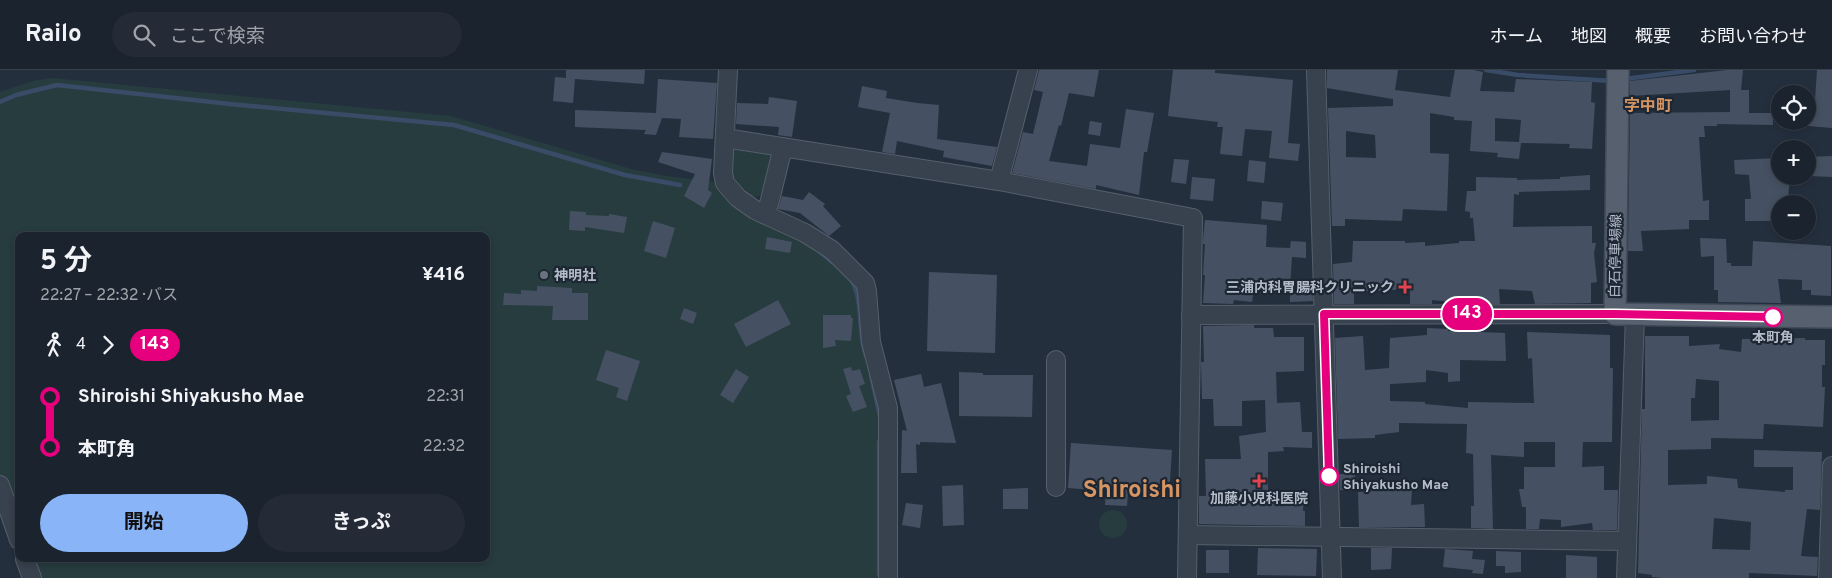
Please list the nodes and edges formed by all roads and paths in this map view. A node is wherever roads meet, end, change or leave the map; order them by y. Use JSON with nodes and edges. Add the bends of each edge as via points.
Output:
{"nodes":[{"id":1,"x":728,"y":70,"type":"edge"},
{"id":2,"x":1028,"y":70,"type":"edge"},
{"id":3,"x":1316,"y":70,"type":"edge"},
{"id":4,"x":1618,"y":78,"type":"edge"},
{"id":5,"x":725,"y":138,"type":"junction"},
{"id":6,"x":783,"y":147,"type":"junction"},
{"id":7,"x":999,"y":181,"type":"junction"},
{"id":8,"x":764,"y":214,"type":"junction"},
{"id":9,"x":1324,"y":314,"type":"junction"},
{"id":10,"x":1625,"y":314,"type":"junction"},
{"id":11,"x":1191,"y":315,"type":"junction"},
{"id":12,"x":1832,"y":318,"type":"edge"},
{"id":13,"x":1056,"y":360,"type":"dead end"},
{"id":14,"x":1832,"y":466,"type":"edge"},
{"id":15,"x":0,"y":485,"type":"edge"},
{"id":16,"x":1056,"y":487,"type":"dead end"},
{"id":17,"x":15,"y":528,"type":"edge"},
{"id":18,"x":1188,"y":535,"type":"junction"},
{"id":19,"x":1330,"y":536,"type":"junction"},
{"id":20,"x":1627,"y":541,"type":"junction"},
{"id":21,"x":26,"y":562,"type":"edge"},
{"id":22,"x":32,"y":578,"type":"edge"},
{"id":23,"x":888,"y":578,"type":"edge"},
{"id":24,"x":1187,"y":578,"type":"edge"},
{"id":25,"x":1332,"y":578,"type":"edge"},
{"id":26,"x":1626,"y":578,"type":"edge"},
{"id":27,"x":1828,"y":578,"type":"edge"}],
"edges":[{"from":1,"to":5,"type":"street"},
{"from":2,"to":7,"type":"street"},
{"from":3,"to":9,"type":"street"},
{"from":4,"to":10,"type":"main road","name":"白石停車場線"},
{"from":5,"to":6,"type":"street"},
{"from":5,"to":8,"type":"street","via":[[725,183],[738,198]]},
{"from":6,"to":7,"type":"street"},
{"from":6,"to":8,"type":"street"},
{"from":7,"to":11,"type":"street","via":[[1193,218]]},
{"from":8,"to":23,"type":"street","via":[[832,250],[865,283],[871,342],[888,408]]},
{"from":9,"to":10,"type":"street"},
{"from":9,"to":11,"type":"street"},
{"from":9,"to":19,"type":"street"},
{"from":10,"to":12,"type":"main road"},
{"from":10,"to":20,"type":"street"},
{"from":11,"to":18,"type":"street"},
{"from":13,"to":16,"type":"street"},
{"from":14,"to":27,"type":"street"},
{"from":15,"to":17,"type":"street"},
{"from":18,"to":19,"type":"street"},
{"from":18,"to":24,"type":"street"},
{"from":19,"to":20,"type":"street"},
{"from":19,"to":25,"type":"street"},
{"from":20,"to":26,"type":"street"},
{"from":21,"to":22,"type":"street"}]}
